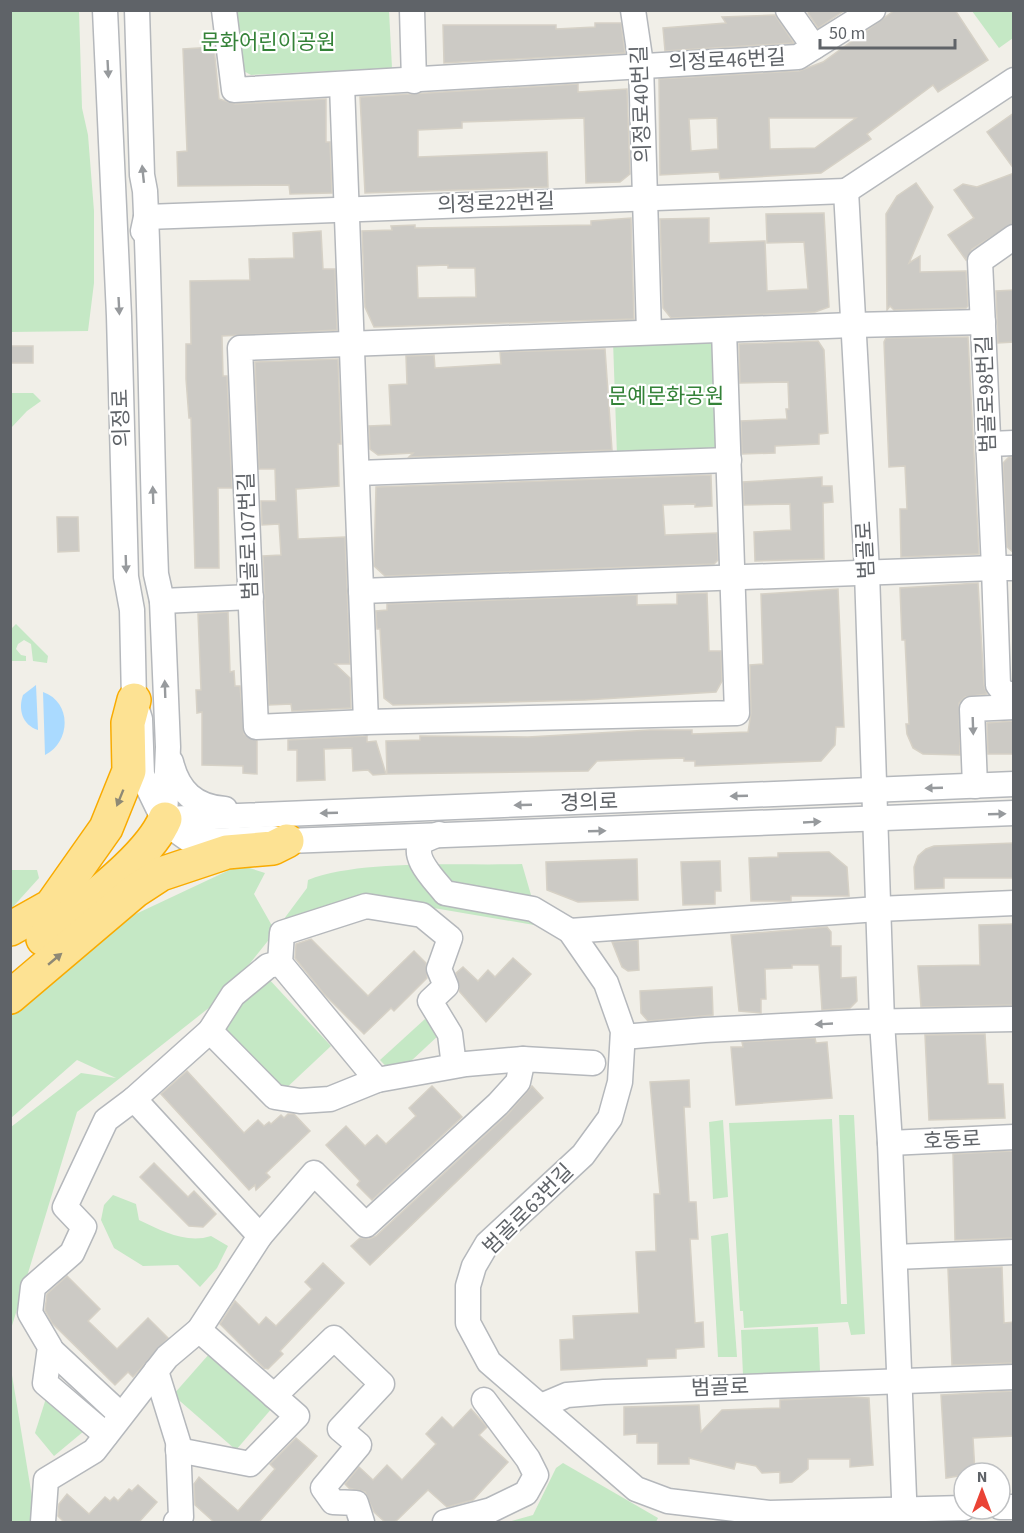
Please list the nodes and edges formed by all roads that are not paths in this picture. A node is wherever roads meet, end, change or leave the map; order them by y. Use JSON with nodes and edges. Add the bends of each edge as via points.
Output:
{"nodes":[{"id":1,"x":105,"y":10,"type":"edge"},
{"id":2,"x":137,"y":10,"type":"edge"},
{"id":3,"x":224,"y":10,"type":"edge"},
{"id":4,"x":412,"y":10,"type":"edge"},
{"id":5,"x":633,"y":10,"type":"edge"},
{"id":6,"x":788,"y":10,"type":"edge"},
{"id":7,"x":873,"y":10,"type":"edge"},
{"id":8,"x":814,"y":47,"type":"junction"},
{"id":9,"x":641,"y":64,"type":"junction"},
{"id":10,"x":414,"y":81,"type":"junction"},
{"id":11,"x":342,"y":85,"type":"junction"},
{"id":12,"x":1012,"y":85,"type":"edge"},
{"id":13,"x":846,"y":191,"type":"junction"},
{"id":14,"x":645,"y":197,"type":"junction"},
{"id":15,"x":114,"y":204,"type":"junction"},
{"id":16,"x":347,"y":209,"type":"junction"},
{"id":17,"x":147,"y":217,"type":"junction"},
{"id":18,"x":1014,"y":237,"type":"edge"},
{"id":19,"x":983,"y":322,"type":"junction"},
{"id":20,"x":853,"y":325,"type":"junction"},
{"id":21,"x":724,"y":330,"type":"junction"},
{"id":22,"x":649,"y":333,"type":"junction"},
{"id":23,"x":352,"y":344,"type":"junction"},
{"id":24,"x":1014,"y":443,"type":"edge"},
{"id":25,"x":988,"y":444,"type":"junction"},
{"id":26,"x":729,"y":460,"type":"junction"},
{"id":27,"x":357,"y":473,"type":"junction"},
{"id":28,"x":1004,"y":568,"type":"edge"},
{"id":29,"x":867,"y":572,"type":"junction"},
{"id":30,"x":733,"y":578,"type":"junction"},
{"id":31,"x":361,"y":591,"type":"junction"},
{"id":32,"x":251,"y":597,"type":"junction"},
{"id":33,"x":162,"y":601,"type":"junction"},
{"id":34,"x":1014,"y":694,"type":"edge"},
{"id":35,"x":134,"y":700,"type":"junction"},
{"id":36,"x":1014,"y":707,"type":"edge"},
{"id":37,"x":366,"y":722,"type":"junction"},
{"id":38,"x":168,"y":747,"type":"junction"},
{"id":39,"x":1014,"y":784,"type":"edge"},
{"id":40,"x":975,"y":786,"type":"junction"},
{"id":41,"x":874,"y":790,"type":"junction"},
{"id":42,"x":1014,"y":813,"type":"edge"},
{"id":43,"x":876,"y":819,"type":"junction"},
{"id":44,"x":281,"y":828,"type":"junction"},
{"id":45,"x":177,"y":829,"type":"junction"},
{"id":46,"x":439,"y":834,"type":"junction"},
{"id":47,"x":1014,"y":903,"type":"edge"},
{"id":48,"x":51,"y":906,"type":"junction"},
{"id":49,"x":878,"y":909,"type":"junction"},
{"id":50,"x":10,"y":929,"type":"edge"},
{"id":51,"x":570,"y":931,"type":"junction"},
{"id":52,"x":10,"y":941,"type":"edge"},
{"id":53,"x":280,"y":963,"type":"junction"},
{"id":54,"x":10,"y":967,"type":"edge"},
{"id":55,"x":10,"y":997,"type":"edge"},
{"id":56,"x":1014,"y":1020,"type":"edge"},
{"id":57,"x":882,"y":1022,"type":"junction"},
{"id":58,"x":210,"y":1030,"type":"junction"},
{"id":59,"x":623,"y":1037,"type":"junction"},
{"id":60,"x":523,"y":1059,"type":"junction"},
{"id":61,"x":593,"y":1063,"type":"dead end"},
{"id":62,"x":454,"y":1066,"type":"junction"},
{"id":63,"x":377,"y":1080,"type":"junction"},
{"id":64,"x":134,"y":1100,"type":"junction"},
{"id":65,"x":1014,"y":1137,"type":"edge"},
{"id":66,"x":890,"y":1143,"type":"junction"},
{"id":67,"x":260,"y":1236,"type":"junction"},
{"id":68,"x":1014,"y":1252,"type":"edge"},
{"id":69,"x":895,"y":1257,"type":"junction"},
{"id":70,"x":199,"y":1330,"type":"junction"},
{"id":71,"x":50,"y":1349,"type":"junction"},
{"id":72,"x":156,"y":1371,"type":"junction"},
{"id":73,"x":1014,"y":1377,"type":"edge"},
{"id":74,"x":900,"y":1380,"type":"junction"},
{"id":75,"x":274,"y":1396,"type":"junction"},
{"id":76,"x":484,"y":1400,"type":"dead end"},
{"id":77,"x":542,"y":1406,"type":"junction"},
{"id":78,"x":121,"y":1415,"type":"junction"},
{"id":79,"x":105,"y":1435,"type":"junction"},
{"id":80,"x":178,"y":1450,"type":"junction"},
{"id":81,"x":952,"y":1510,"type":"edge"},
{"id":82,"x":905,"y":1516,"type":"edge"},
{"id":83,"x":43,"y":1522,"type":"edge"},
{"id":84,"x":176,"y":1522,"type":"edge"},
{"id":85,"x":362,"y":1522,"type":"edge"},
{"id":86,"x":445,"y":1522,"type":"edge"}],
"edges":[{"from":1,"to":15,"type":"street","name":"의정로","one_way":true},
{"from":17,"to":2,"type":"street","name":"의정로","one_way":true},
{"from":3,"to":11,"type":"street","name":"의정로46번길","via":[[234,90]]},
{"from":4,"to":10,"type":"street"},
{"from":5,"to":9,"type":"street","name":"의정로40번길"},
{"from":6,"to":8,"type":"street"},
{"from":7,"to":8,"type":"street","name":"의정로46번길"},
{"from":8,"to":9,"type":"street","name":"의정로46번길","via":[[798,57]]},
{"from":9,"to":10,"type":"street","name":"의정로46번길"},
{"from":9,"to":14,"type":"street","name":"의정로40번길"},
{"from":10,"to":11,"type":"street","name":"의정로46번길"},
{"from":11,"to":16,"type":"street"},
{"from":12,"to":13,"type":"street"},
{"from":13,"to":14,"type":"street","name":"의정로22번길"},
{"from":13,"to":20,"type":"street","name":"범골로"},
{"from":14,"to":16,"type":"street","name":"의정로22번길"},
{"from":14,"to":22,"type":"street"},
{"from":15,"to":17,"type":"street","via":[[131,246],[135,282],[141,278],[140,245]]},
{"from":15,"to":35,"type":"street","name":"의정로","one_way":true,"via":[[126,577],[132,610]]},
{"from":16,"to":17,"type":"street","name":"의정로22번길"},
{"from":16,"to":23,"type":"street"},
{"from":33,"to":17,"type":"street","name":"의정로","one_way":true,"via":[[156,574]]},
{"from":18,"to":19,"type":"street","name":"범골로98번길","via":[[980,261]]},
{"from":19,"to":20,"type":"street","name":"범골로107번길"},
{"from":19,"to":25,"type":"street","name":"범골로98번길"},
{"from":20,"to":21,"type":"street","name":"범골로107번길"},
{"from":20,"to":29,"type":"street","name":"범골로"},
{"from":21,"to":22,"type":"street","name":"범골로107번길"},
{"from":21,"to":26,"type":"street","name":"범골로107번길"},
{"from":22,"to":23,"type":"street","name":"범골로107번길"},
{"from":23,"to":27,"type":"street"},
{"from":23,"to":32,"type":"street","name":"범골로107번길","via":[[240,348]]},
{"from":24,"to":25,"type":"street"},
{"from":25,"to":28,"type":"street","name":"범골로98번길"},
{"from":26,"to":27,"type":"street"},
{"from":26,"to":30,"type":"street","name":"범골로107번길"},
{"from":27,"to":31,"type":"street"},
{"from":28,"to":29,"type":"street"},
{"from":28,"to":34,"type":"street","name":"범골로98번길","via":[[998,685],[1005,694]]},
{"from":29,"to":30,"type":"street"},
{"from":29,"to":41,"type":"street","name":"범골로"},
{"from":30,"to":31,"type":"street"},
{"from":30,"to":37,"type":"street","name":"범골로107번길","via":[[737,713]]},
{"from":31,"to":37,"type":"street"},
{"from":32,"to":33,"type":"street"},
{"from":32,"to":37,"type":"street","name":"범골로107번길","via":[[256,727]]},
{"from":38,"to":33,"type":"street","name":"의정로","one_way":true},
{"from":35,"to":45,"type":"street","name":"의정로","via":[[140,719],[142,775],[151,798]]},
{"from":35,"to":48,"type":"highway","one_way":true,"via":[[129,723],[129,771],[118,802],[101,838]]},
{"from":36,"to":40,"type":"street","one_way":true,"via":[[972,709]]},
{"from":38,"to":44,"type":"street","via":[[176,777],[184,792],[197,803]]},
{"from":38,"to":45,"type":"street","name":"의정로"},
{"from":39,"to":40,"type":"street","name":"경의로"},
{"from":40,"to":41,"type":"street","name":"경의로","one_way":true},
{"from":41,"to":43,"type":"street","name":"범골로"},
{"from":41,"to":44,"type":"street","name":"경의로","one_way":true},
{"from":43,"to":42,"type":"street","name":"경의로","one_way":true},
{"from":46,"to":43,"type":"street","name":"경의로","one_way":true,"via":[[471,836]]},
{"from":43,"to":49,"type":"street","name":"범골로"},
{"from":44,"to":45,"type":"street","name":"경의로","via":[[272,838]]},
{"from":44,"to":46,"type":"street","name":"경의로"},
{"from":55,"to":44,"type":"highway","one_way":true,"via":[[135,891],[161,874],[227,852],[273,848]]},
{"from":45,"to":48,"type":"highway","via":[[137,832]]},
{"from":45,"to":54,"type":"highway","via":[[157,836]]},
{"from":46,"to":51,"type":"street","name":"범골로63번길","via":[[423,841],[418,851],[445,893],[533,909]]},
{"from":47,"to":49,"type":"street"},
{"from":48,"to":50,"type":"highway"},
{"from":48,"to":52,"type":"highway"},
{"from":49,"to":51,"type":"street"},
{"from":49,"to":57,"type":"street","name":"범골로"},
{"from":51,"to":59,"type":"street","name":"범골로63번길","via":[[606,982]]},
{"from":53,"to":58,"type":"street","via":[[268,966],[233,995]]},
{"from":53,"to":62,"type":"street","via":[[282,933],[366,906],[422,915],[450,938],[439,969],[446,986],[430,1001],[450,1034]]},
{"from":53,"to":63,"type":"street"},
{"from":56,"to":57,"type":"street"},
{"from":57,"to":59,"type":"street","one_way":true},
{"from":57,"to":66,"type":"street","name":"범골로"},
{"from":58,"to":63,"type":"street","via":[[275,1097],[300,1101],[330,1099]]},
{"from":58,"to":64,"type":"street"},
{"from":59,"to":77,"type":"street","name":"범골로63번길","via":[[620,1082],[610,1118],[583,1155],[487,1244],[468,1286],[468,1323],[489,1362]]},
{"from":60,"to":61,"type":"street"},
{"from":60,"to":62,"type":"street"},
{"from":60,"to":67,"type":"street","via":[[518,1082],[498,1104],[366,1225],[314,1173]]},
{"from":62,"to":63,"type":"street"},
{"from":64,"to":67,"type":"street"},
{"from":64,"to":71,"type":"street","via":[[106,1120],[65,1207],[84,1227],[72,1253],[33,1287],[30,1313]]},
{"from":65,"to":66,"type":"street","name":"호동로"},
{"from":66,"to":69,"type":"street","name":"범골로"},
{"from":67,"to":70,"type":"street"},
{"from":68,"to":69,"type":"street"},
{"from":69,"to":74,"type":"street","name":"범골로"},
{"from":70,"to":72,"type":"street"},
{"from":70,"to":75,"type":"street"},
{"from":71,"to":78,"type":"street"},
{"from":71,"to":79,"type":"street","via":[[45,1383]]},
{"from":72,"to":78,"type":"street"},
{"from":72,"to":80,"type":"street"},
{"from":73,"to":74,"type":"street","name":"범골로"},
{"from":74,"to":77,"type":"street","name":"범골로","via":[[603,1392],[567,1395]]},
{"from":74,"to":82,"type":"street","name":"범골로"},
{"from":75,"to":80,"type":"street","via":[[297,1416],[250,1464]]},
{"from":75,"to":85,"type":"street","via":[[334,1338],[381,1384],[340,1429],[360,1446],[323,1488],[333,1502],[356,1503]]},
{"from":76,"to":86,"type":"street","via":[[536,1475],[526,1493],[491,1510]]},
{"from":77,"to":82,"type":"street","name":"범골로63번길","via":[[636,1489],[668,1501],[769,1513]]},
{"from":78,"to":79,"type":"street"},
{"from":79,"to":83,"type":"street","via":[[94,1451],[46,1480]]},
{"from":80,"to":84,"type":"street","via":[[181,1517]]},
{"from":81,"to":82,"type":"street","name":"범골로63번길"}]}
